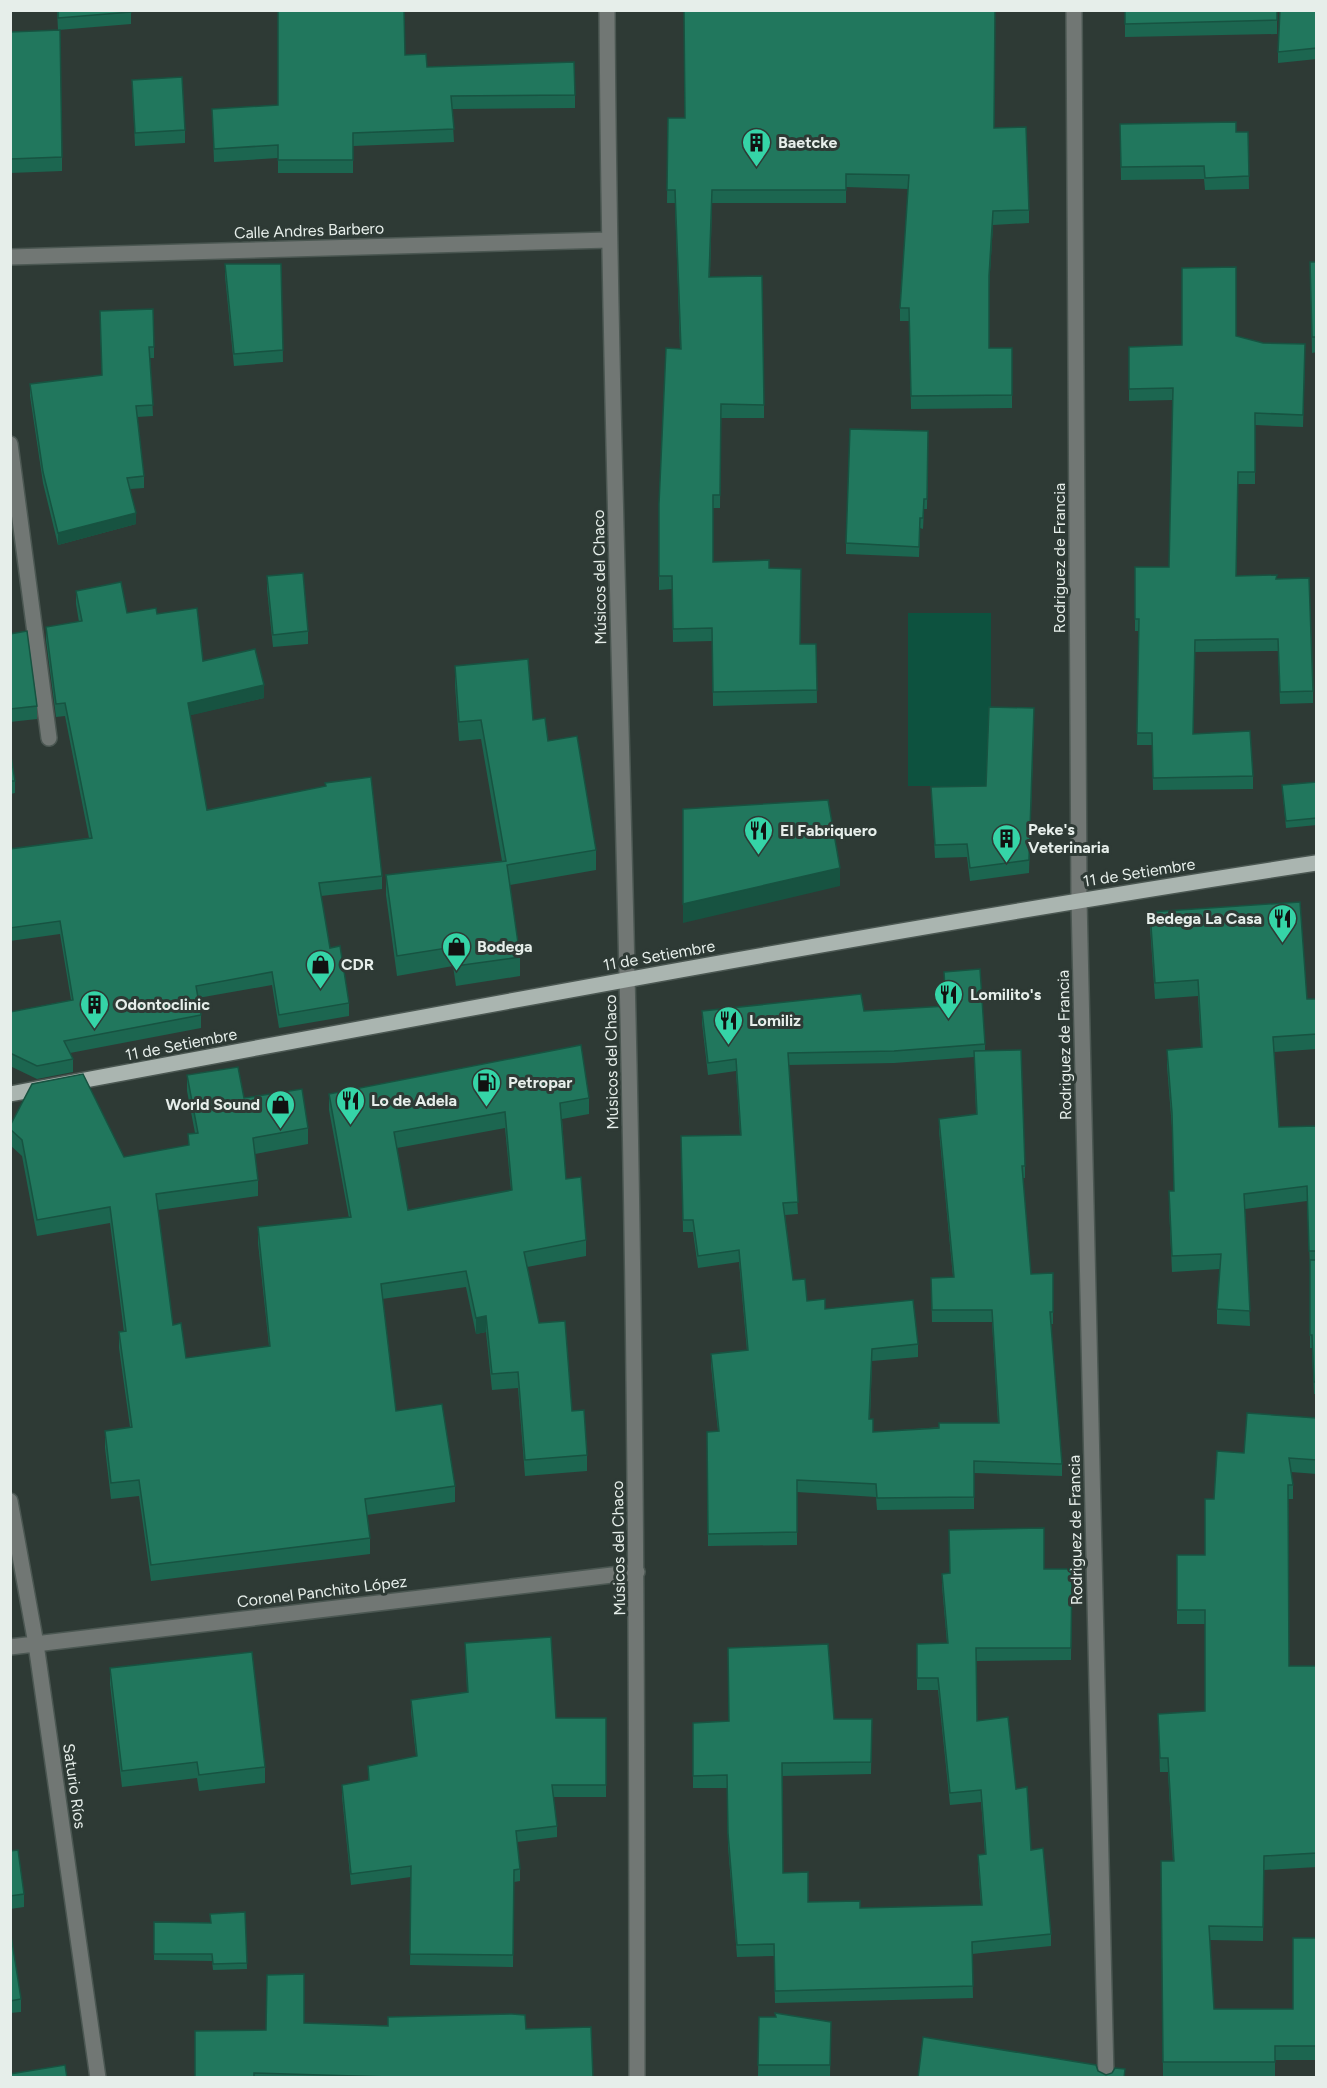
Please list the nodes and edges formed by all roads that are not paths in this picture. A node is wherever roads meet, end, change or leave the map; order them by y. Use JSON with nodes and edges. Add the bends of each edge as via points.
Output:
{"nodes":[{"id":1,"x":608,"y":10,"type":"edge"},
{"id":2,"x":1074,"y":10,"type":"edge"},
{"id":3,"x":609,"y":240,"type":"junction"},
{"id":4,"x":10,"y":257,"type":"edge"},
{"id":5,"x":10,"y":444,"type":"edge"},
{"id":6,"x":49,"y":738,"type":"dead end"},
{"id":7,"x":1317,"y":863,"type":"edge"},
{"id":8,"x":1079,"y":900,"type":"junction"},
{"id":9,"x":627,"y":979,"type":"junction"},
{"id":10,"x":10,"y":1094,"type":"edge"},
{"id":11,"x":10,"y":1501,"type":"edge"},
{"id":12,"x":637,"y":1572,"type":"junction"},
{"id":13,"x":36,"y":1644,"type":"junction"},
{"id":14,"x":10,"y":1647,"type":"edge"},
{"id":15,"x":98,"y":2078,"type":"edge"},
{"id":16,"x":636,"y":2078,"type":"edge"},
{"id":17,"x":1106,"y":2078,"type":"edge"}],
"edges":[{"from":1,"to":3,"type":"street","name":"Músicos del Chaco"},
{"from":2,"to":8,"type":"street","name":"Rodriguez de Francia"},
{"from":3,"to":4,"type":"street","name":"Calle Andres Barbero"},
{"from":3,"to":9,"type":"street","name":"Músicos del Chaco"},
{"from":5,"to":6,"type":"street"},
{"from":7,"to":8,"type":"main road","name":"11 de Setiembre"},
{"from":8,"to":9,"type":"main road","name":"11 de Setiembre"},
{"from":8,"to":17,"type":"street","name":"Rodriguez de Francia"},
{"from":9,"to":10,"type":"main road","name":"11 de Setiembre"},
{"from":9,"to":12,"type":"street","name":"Músicos del Chaco"},
{"from":11,"to":13,"type":"street","name":"Saturio Ríos"},
{"from":12,"to":13,"type":"street","name":"Coronel Panchito López"},
{"from":12,"to":16,"type":"street","name":"Músicos del Chaco"},
{"from":13,"to":14,"type":"street","name":"Coronel Panchito López"},
{"from":13,"to":15,"type":"street","name":"Saturio Ríos"}]}
